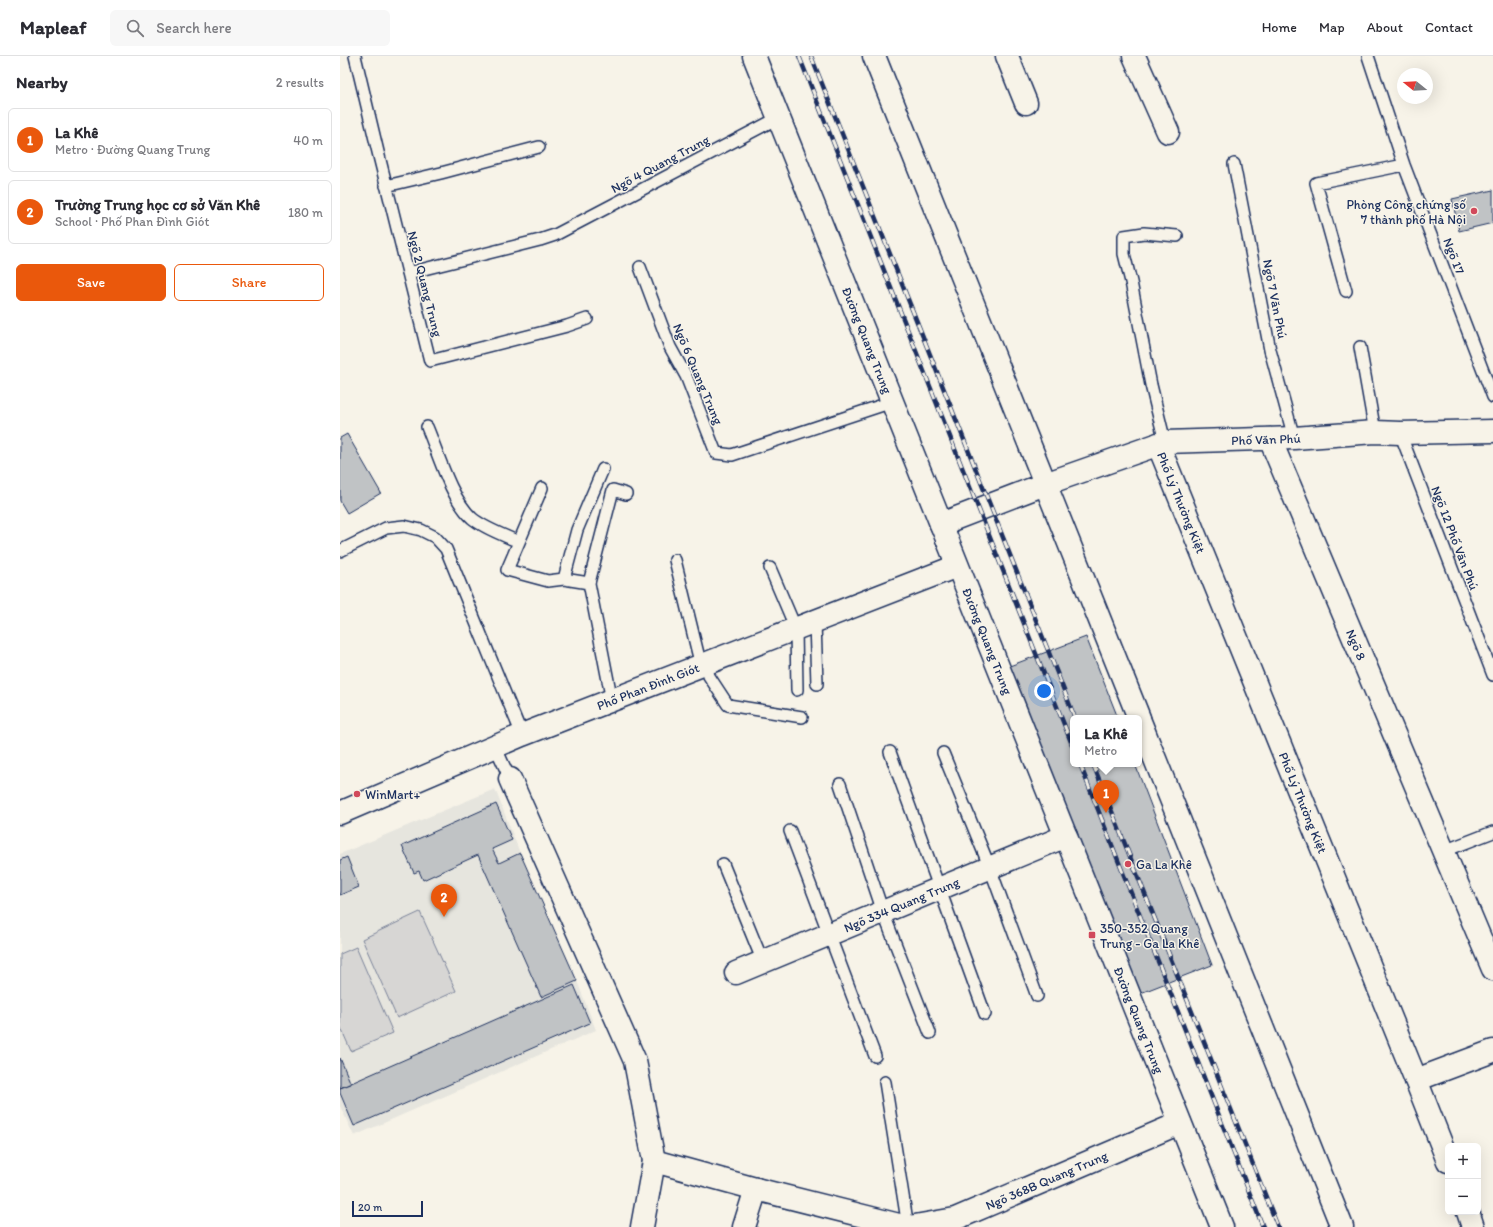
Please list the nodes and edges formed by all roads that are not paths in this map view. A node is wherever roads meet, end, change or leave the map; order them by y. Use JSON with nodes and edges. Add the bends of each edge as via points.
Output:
{"nodes":[{"id":1,"x":355,"y":56,"type":"edge"},
{"id":2,"x":754,"y":56,"type":"edge"},
{"id":3,"x":874,"y":56,"type":"edge"},
{"id":4,"x":1007,"y":56,"type":"edge"},
{"id":5,"x":1134,"y":56,"type":"edge"},
{"id":6,"x":1368,"y":56,"type":"edge"},
{"id":7,"x":1026,"y":103,"type":"dead end"},
{"id":8,"x":778,"y":118,"type":"junction"},
{"id":9,"x":1168,"y":132,"type":"dead end"},
{"id":10,"x":539,"y":147,"type":"dead end"},
{"id":11,"x":1234,"y":164,"type":"dead end"},
{"id":12,"x":1404,"y":164,"type":"junction"},
{"id":13,"x":386,"y":186,"type":"junction"},
{"id":14,"x":1177,"y":236,"type":"dead end"},
{"id":15,"x":640,"y":267,"type":"dead end"},
{"id":16,"x":408,"y":273,"type":"junction"},
{"id":17,"x":1346,"y":291,"type":"dead end"},
{"id":18,"x":587,"y":319,"type":"dead end"},
{"id":19,"x":1360,"y":347,"type":"dead end"},
{"id":20,"x":1493,"y":397,"type":"edge"},
{"id":21,"x":892,"y":402,"type":"junction"},
{"id":22,"x":427,"y":427,"type":"dead end"},
{"id":23,"x":1493,"y":431,"type":"edge"},
{"id":24,"x":1375,"y":432,"type":"junction"},
{"id":25,"x":1400,"y":434,"type":"junction"},
{"id":26,"x":1294,"y":438,"type":"junction"},
{"id":27,"x":1270,"y":439,"type":"junction"},
{"id":28,"x":1161,"y":443,"type":"junction"},
{"id":29,"x":603,"y":469,"type":"dead end"},
{"id":30,"x":1045,"y":484,"type":"junction"},
{"id":31,"x":542,"y":488,"type":"dead end"},
{"id":32,"x":626,"y":494,"type":"dead end"},
{"id":33,"x":941,"y":524,"type":"junction"},
{"id":34,"x":519,"y":542,"type":"junction"},
{"id":35,"x":340,"y":551,"type":"edge"},
{"id":36,"x":675,"y":560,"type":"dead end"},
{"id":37,"x":957,"y":566,"type":"junction"},
{"id":38,"x":770,"y":568,"type":"dead end"},
{"id":39,"x":564,"y":578,"type":"junction"},
{"id":40,"x":589,"y":583,"type":"junction"},
{"id":41,"x":805,"y":626,"type":"junction"},
{"id":42,"x":704,"y":665,"type":"junction"},
{"id":43,"x":1493,"y":675,"type":"edge"},
{"id":44,"x":817,"y":684,"type":"dead end"},
{"id":45,"x":797,"y":690,"type":"dead end"},
{"id":46,"x":612,"y":700,"type":"junction"},
{"id":47,"x":1138,"y":715,"type":"edge"},
{"id":48,"x":802,"y":717,"type":"dead end"},
{"id":49,"x":1142,"y":726,"type":"edge"},
{"id":50,"x":522,"y":735,"type":"junction"},
{"id":51,"x":495,"y":746,"type":"junction"},
{"id":52,"x":890,"y":752,"type":"dead end"},
{"id":53,"x":943,"y":753,"type":"dead end"},
{"id":54,"x":510,"y":779,"type":"joint"},
{"id":55,"x":840,"y":784,"type":"dead end"},
{"id":56,"x":340,"y":813,"type":"edge"},
{"id":57,"x":790,"y":831,"type":"dead end"},
{"id":58,"x":1493,"y":832,"type":"edge"},
{"id":59,"x":1066,"y":836,"type":"junction"},
{"id":60,"x":1444,"y":851,"type":"junction"},
{"id":61,"x":723,"y":864,"type":"dead end"},
{"id":62,"x":990,"y":868,"type":"junction"},
{"id":63,"x":939,"y":889,"type":"junction"},
{"id":64,"x":883,"y":912,"type":"junction"},
{"id":65,"x":828,"y":935,"type":"junction"},
{"id":66,"x":763,"y":962,"type":"junction"},
{"id":67,"x":1493,"y":969,"type":"edge"},
{"id":68,"x":736,"y":973,"type":"dead end"},
{"id":69,"x":1037,"y":996,"type":"dead end"},
{"id":70,"x":985,"y":1014,"type":"dead end"},
{"id":71,"x":930,"y":1033,"type":"dead end"},
{"id":72,"x":1493,"y":1051,"type":"edge"},
{"id":73,"x":875,"y":1056,"type":"dead end"},
{"id":74,"x":1416,"y":1080,"type":"junction"},
{"id":75,"x":885,"y":1082,"type":"dead end"},
{"id":76,"x":1180,"y":1123,"type":"junction"},
{"id":77,"x":1445,"y":1153,"type":"edge"},
{"id":78,"x":654,"y":1161,"type":"junction"},
{"id":79,"x":756,"y":1189,"type":"junction"},
{"id":80,"x":1469,"y":1215,"type":"edge"},
{"id":81,"x":957,"y":1223,"type":"edge"},
{"id":82,"x":642,"y":1227,"type":"edge"},
{"id":83,"x":744,"y":1227,"type":"edge"},
{"id":84,"x":908,"y":1227,"type":"edge"},
{"id":85,"x":1222,"y":1227,"type":"edge"},
{"id":86,"x":1342,"y":1227,"type":"edge"},
{"id":87,"x":1473,"y":1227,"type":"edge"}],
"edges":[{"from":1,"to":13,"type":"lane","name":"Ngõ 2 Quang Trung"},
{"from":2,"to":8,"type":"main road","name":"Đường Quang Trung"},
{"from":3,"to":30,"type":"main road"},
{"from":4,"to":7,"type":"main road"},
{"from":5,"to":9,"type":"main road"},
{"from":6,"to":12,"type":"lane","name":"Ngõ 17"},
{"from":8,"to":16,"type":"lane","name":"Ngõ 4 Quang Trung","via":[[555,235]]},
{"from":8,"to":21,"type":"main road","name":"Đường Quang Trung"},
{"from":10,"to":13,"type":"lane"},
{"from":11,"to":26,"type":"lane","name":"Ngõ 7 Văn Phú","via":[[1270,350]]},
{"from":12,"to":17,"type":"lane","via":[[1316,183]]},
{"from":12,"to":20,"type":"lane","name":"Ngõ 17"},
{"from":13,"to":16,"type":"lane","name":"Ngõ 2 Quang Trung"},
{"from":14,"to":28,"type":"lane","via":[[1144,233],[1124,236],[1124,254]]},
{"from":15,"to":21,"type":"lane","name":"Ngõ 6 Quang Trung","via":[[670,347],[686,376],[716,453],[732,455]]},
{"from":16,"to":18,"type":"lane","name":"Ngõ 2 Quang Trung","via":[[430,361]]},
{"from":19,"to":24,"type":"lane"},
{"from":21,"to":33,"type":"main road","name":"Đường Quang Trung"},
{"from":22,"to":34,"type":"lane","via":[[460,504],[472,518]]},
{"from":23,"to":25,"type":"main road","name":"Phố Văn Phú"},
{"from":24,"to":25,"type":"main road","name":"Phố Văn Phú"},
{"from":24,"to":26,"type":"main road","name":"Phố Văn Phú"},
{"from":25,"to":43,"type":"lane","name":"Ngõ 12 Phố Văn Phú"},
{"from":26,"to":27,"type":"main road","name":"Phố Văn Phú"},
{"from":27,"to":28,"type":"main road","name":"Phố Văn Phú"},
{"from":27,"to":60,"type":"main road","name":"Ngõ 8"},
{"from":28,"to":30,"type":"main road","name":"Phố Văn Phú"},
{"from":28,"to":74,"type":"main road","name":"Phố Lý Thường Kiệt"},
{"from":29,"to":39,"type":"lane","via":[[576,530]]},
{"from":30,"to":33,"type":"main road","name":"Phố Văn Phú"},
{"from":30,"to":47,"type":"main road"},
{"from":31,"to":34,"type":"lane"},
{"from":32,"to":40,"type":"lane","via":[[613,490]]},
{"from":33,"to":37,"type":"main road","name":"Đường Quang Trung"},
{"from":34,"to":39,"type":"lane","via":[[507,570],[548,580]]},
{"from":35,"to":50,"type":"lane","via":[[386,528],[404,526],[435,537],[446,549]]},
{"from":36,"to":42,"type":"lane"},
{"from":37,"to":41,"type":"main road","name":"Phố Phan Đình Giót"},
{"from":37,"to":59,"type":"main road","name":"Đường Quang Trung"},
{"from":38,"to":41,"type":"lane"},
{"from":39,"to":40,"type":"lane"},
{"from":40,"to":46,"type":"lane"},
{"from":41,"to":42,"type":"main road","name":"Phố Phan Đình Giót"},
{"from":41,"to":44,"type":"lane"},
{"from":41,"to":45,"type":"lane"},
{"from":42,"to":46,"type":"main road","name":"Phố Phan Đình Giót"},
{"from":42,"to":48,"type":"lane","via":[[728,705]]},
{"from":46,"to":50,"type":"main road","name":"Phố Phan Đình Giót"},
{"from":49,"to":86,"type":"main road"},
{"from":50,"to":51,"type":"main road","name":"Phố Phan Đình Giót"},
{"from":51,"to":54,"type":"lane"},
{"from":51,"to":56,"type":"main road","name":"Phố Phan Đình Giót"},
{"from":52,"to":63,"type":"lane"},
{"from":53,"to":62,"type":"lane"},
{"from":54,"to":78,"type":"main road","via":[[635,1061]]},
{"from":55,"to":64,"type":"lane"},
{"from":57,"to":65,"type":"lane"},
{"from":58,"to":60,"type":"lane"},
{"from":59,"to":62,"type":"main road","name":"Ngõ 334 Quang Trung"},
{"from":59,"to":76,"type":"main road","name":"Đường Quang Trung"},
{"from":60,"to":67,"type":"main road","name":"Ngõ 8"},
{"from":61,"to":66,"type":"lane"},
{"from":62,"to":63,"type":"main road","name":"Ngõ 334 Quang Trung"},
{"from":62,"to":69,"type":"lane"},
{"from":63,"to":64,"type":"main road","name":"Ngõ 334 Quang Trung"},
{"from":63,"to":70,"type":"lane"},
{"from":64,"to":65,"type":"main road","name":"Ngõ 334 Quang Trung"},
{"from":64,"to":71,"type":"lane"},
{"from":65,"to":66,"type":"main road","name":"Ngõ 334 Quang Trung"},
{"from":65,"to":73,"type":"lane"},
{"from":66,"to":68,"type":"main road","name":"Ngõ 334 Quang Trung"},
{"from":72,"to":74,"type":"main road"},
{"from":74,"to":77,"type":"main road","name":"Phố Lý Thường Kiệt"},
{"from":75,"to":84,"type":"lane"},
{"from":76,"to":81,"type":"main road","name":"Ngõ 368B Quang Trung"},
{"from":76,"to":85,"type":"main road","name":"Đường Quang Trung"},
{"from":78,"to":79,"type":"main road"},
{"from":78,"to":82,"type":"main road"},
{"from":79,"to":83,"type":"main road"},
{"from":79,"to":84,"type":"main road"},
{"from":80,"to":87,"type":"main road"},
{"from":81,"to":84,"type":"main road","name":"Ngõ 368B Quang Trung"}]}
